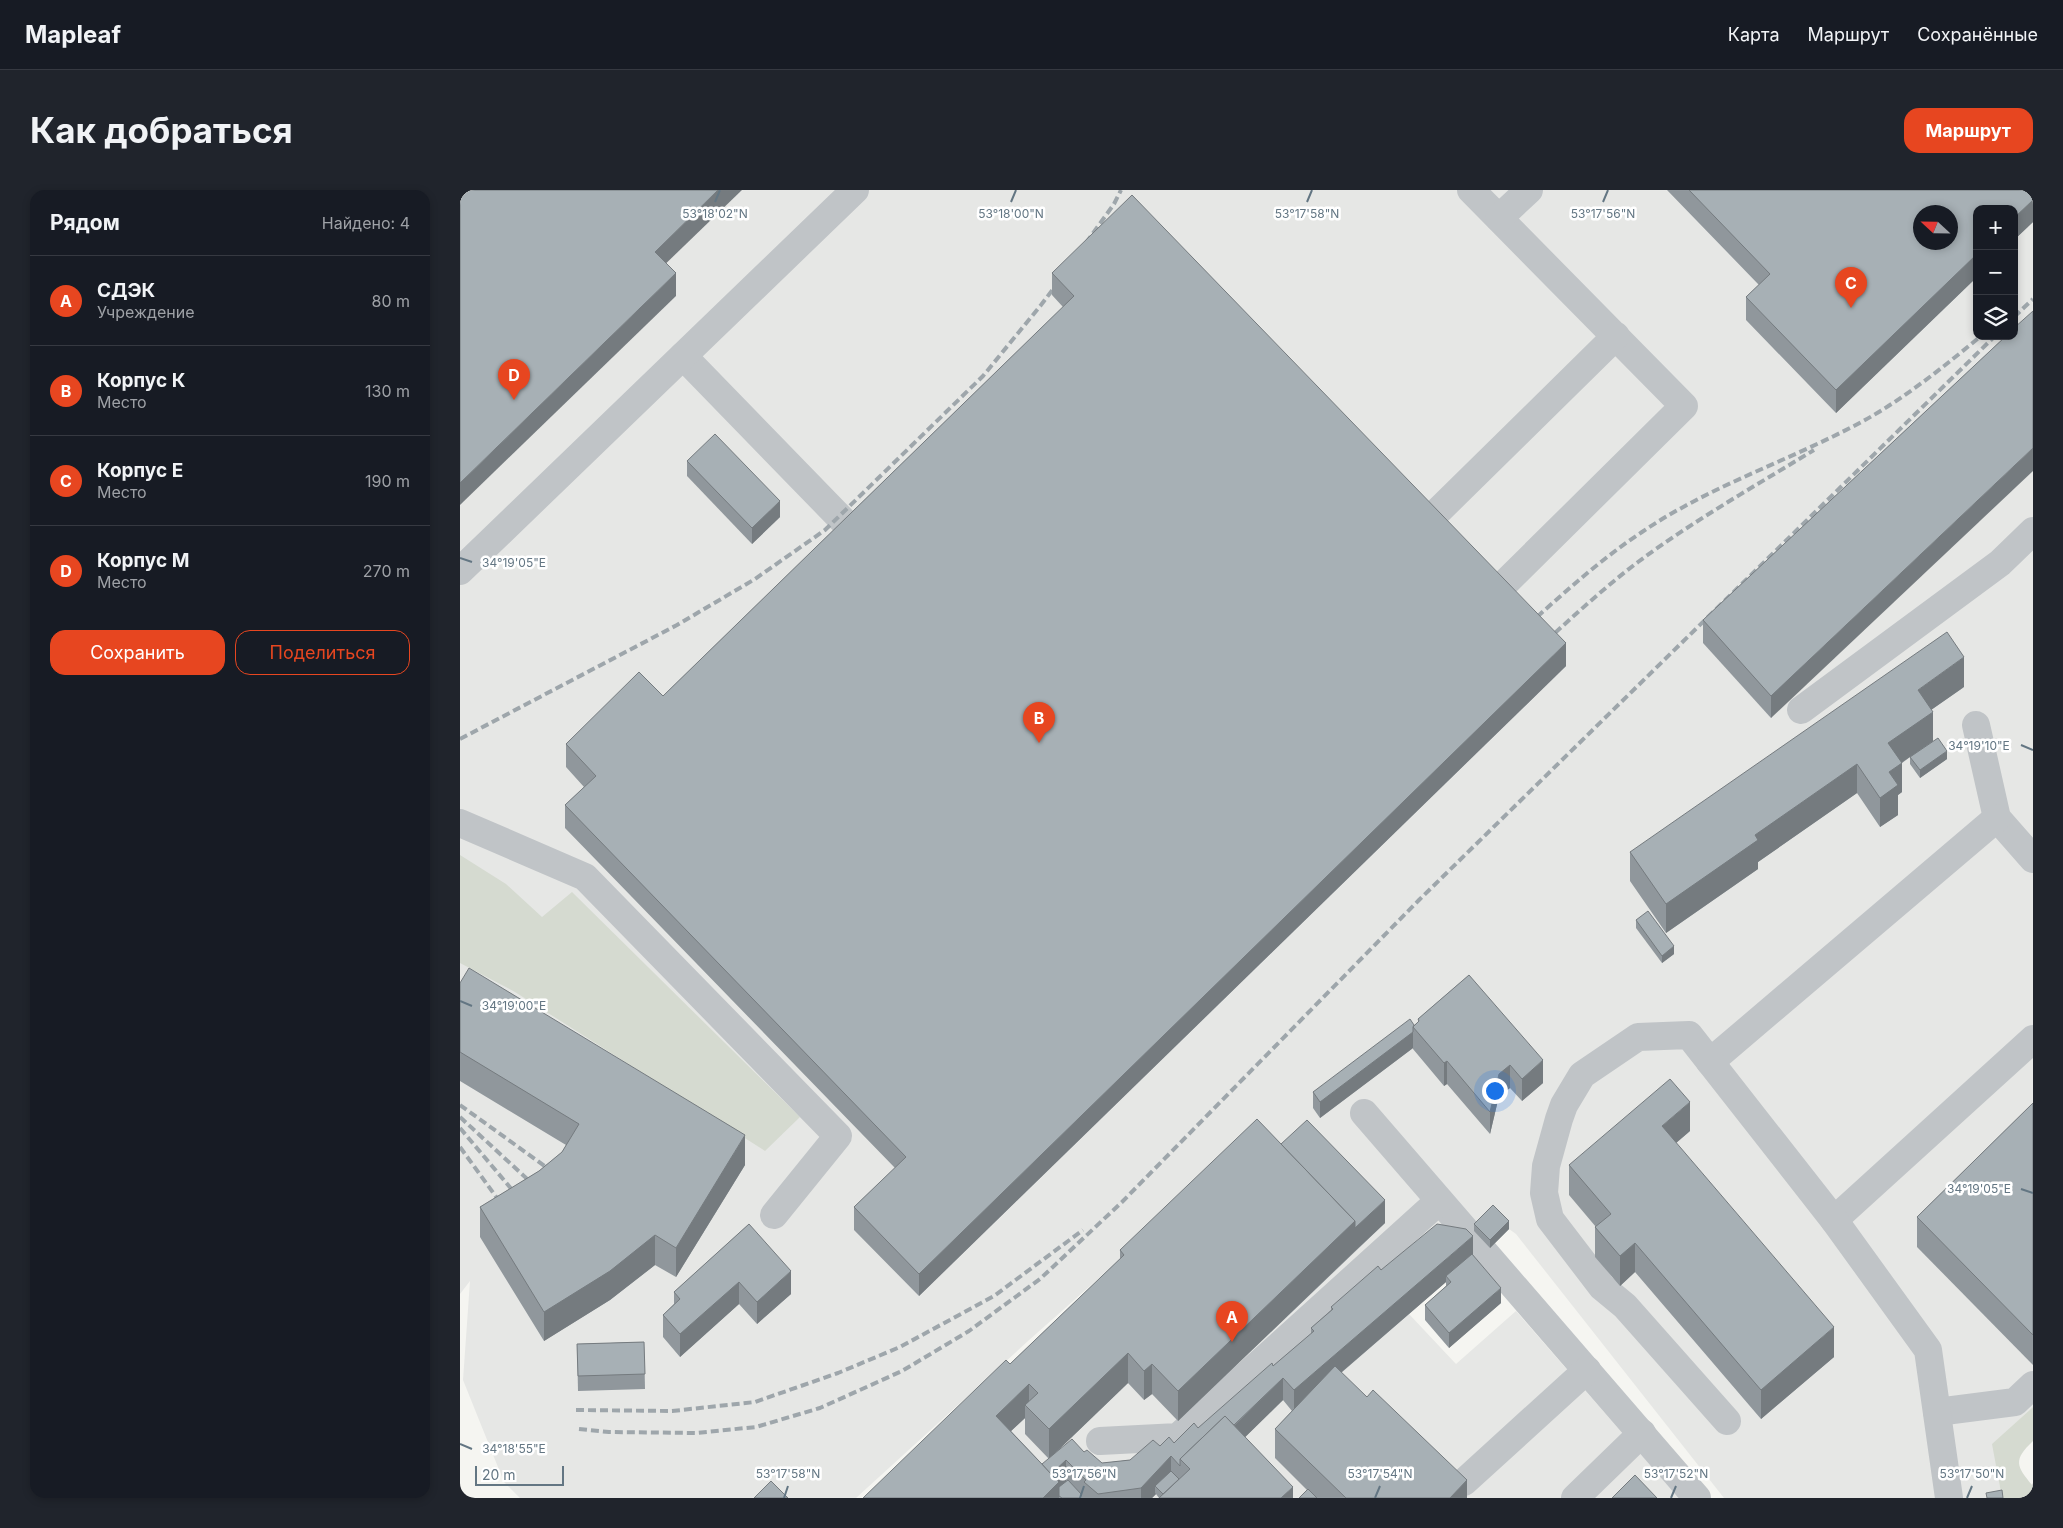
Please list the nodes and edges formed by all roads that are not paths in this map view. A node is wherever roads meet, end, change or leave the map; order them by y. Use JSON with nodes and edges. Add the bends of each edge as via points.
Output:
{"nodes":[{"id":1,"x":855,"y":190,"type":"edge"},
{"id":2,"x":1471,"y":190,"type":"edge"},
{"id":3,"x":1529,"y":190,"type":"edge"},
{"id":4,"x":1499,"y":218,"type":"junction"},
{"id":5,"x":1616,"y":336,"type":"junction"},
{"id":6,"x":683,"y":356,"type":"junction"},
{"id":7,"x":1426,"y":522,"type":"edge"},
{"id":8,"x":2033,"y":531,"type":"edge"},
{"id":9,"x":854,"y":532,"type":"edge"},
{"id":10,"x":460,"y":571,"type":"edge"},
{"id":11,"x":1495,"y":592,"type":"edge"},
{"id":12,"x":1801,"y":710,"type":"dead end"},
{"id":13,"x":1976,"y":726,"type":"dead end"},
{"id":14,"x":1997,"y":818,"type":"junction"},
{"id":15,"x":460,"y":823,"type":"edge"},
{"id":16,"x":2033,"y":859,"type":"edge"},
{"id":17,"x":2033,"y":1039,"type":"edge"},
{"id":18,"x":1710,"y":1062,"type":"junction"},
{"id":19,"x":1364,"y":1113,"type":"dead end"},
{"id":20,"x":1439,"y":1201,"type":"junction"},
{"id":21,"x":774,"y":1215,"type":"dead end"},
{"id":22,"x":1834,"y":1220,"type":"junction"},
{"id":23,"x":1587,"y":1370,"type":"junction"},
{"id":24,"x":2033,"y":1385,"type":"edge"},
{"id":25,"x":1937,"y":1412,"type":"junction"},
{"id":26,"x":1727,"y":1421,"type":"dead end"},
{"id":27,"x":1642,"y":1433,"type":"junction"},
{"id":28,"x":1100,"y":1441,"type":"dead end"},
{"id":29,"x":1464,"y":1482,"type":"edge"},
{"id":30,"x":1576,"y":1498,"type":"edge"},
{"id":31,"x":1698,"y":1498,"type":"edge"},
{"id":32,"x":1949,"y":1498,"type":"edge"}],
"edges":[{"from":1,"to":6,"type":"lane"},
{"from":2,"to":4,"type":"lane"},
{"from":3,"to":4,"type":"lane"},
{"from":4,"to":5,"type":"lane"},
{"from":5,"to":7,"type":"lane"},
{"from":5,"to":11,"type":"lane","via":[[1684,406]]},
{"from":6,"to":9,"type":"lane"},
{"from":6,"to":10,"type":"lane"},
{"from":8,"to":12,"type":"lane","via":[[2000,563]]},
{"from":13,"to":14,"type":"lane"},
{"from":14,"to":16,"type":"lane"},
{"from":14,"to":18,"type":"lane"},
{"from":15,"to":21,"type":"lane","via":[[585,877],[838,1136]]},
{"from":17,"to":22,"type":"lane"},
{"from":18,"to":22,"type":"lane"},
{"from":18,"to":26,"type":"lane","via":[[1688,1035],[1638,1037],[1582,1075],[1559,1118],[1546,1166],[1544,1193],[1550,1219],[1602,1286],[1625,1306]]},
{"from":19,"to":20,"type":"lane"},
{"from":20,"to":23,"type":"lane"},
{"from":20,"to":28,"type":"lane","via":[[1178,1437]]},
{"from":22,"to":25,"type":"lane","via":[[1928,1350]]},
{"from":23,"to":27,"type":"lane"},
{"from":23,"to":29,"type":"lane"},
{"from":24,"to":25,"type":"lane","via":[[2015,1402]]},
{"from":25,"to":32,"type":"lane"},
{"from":27,"to":30,"type":"lane"},
{"from":27,"to":31,"type":"lane"}]}
